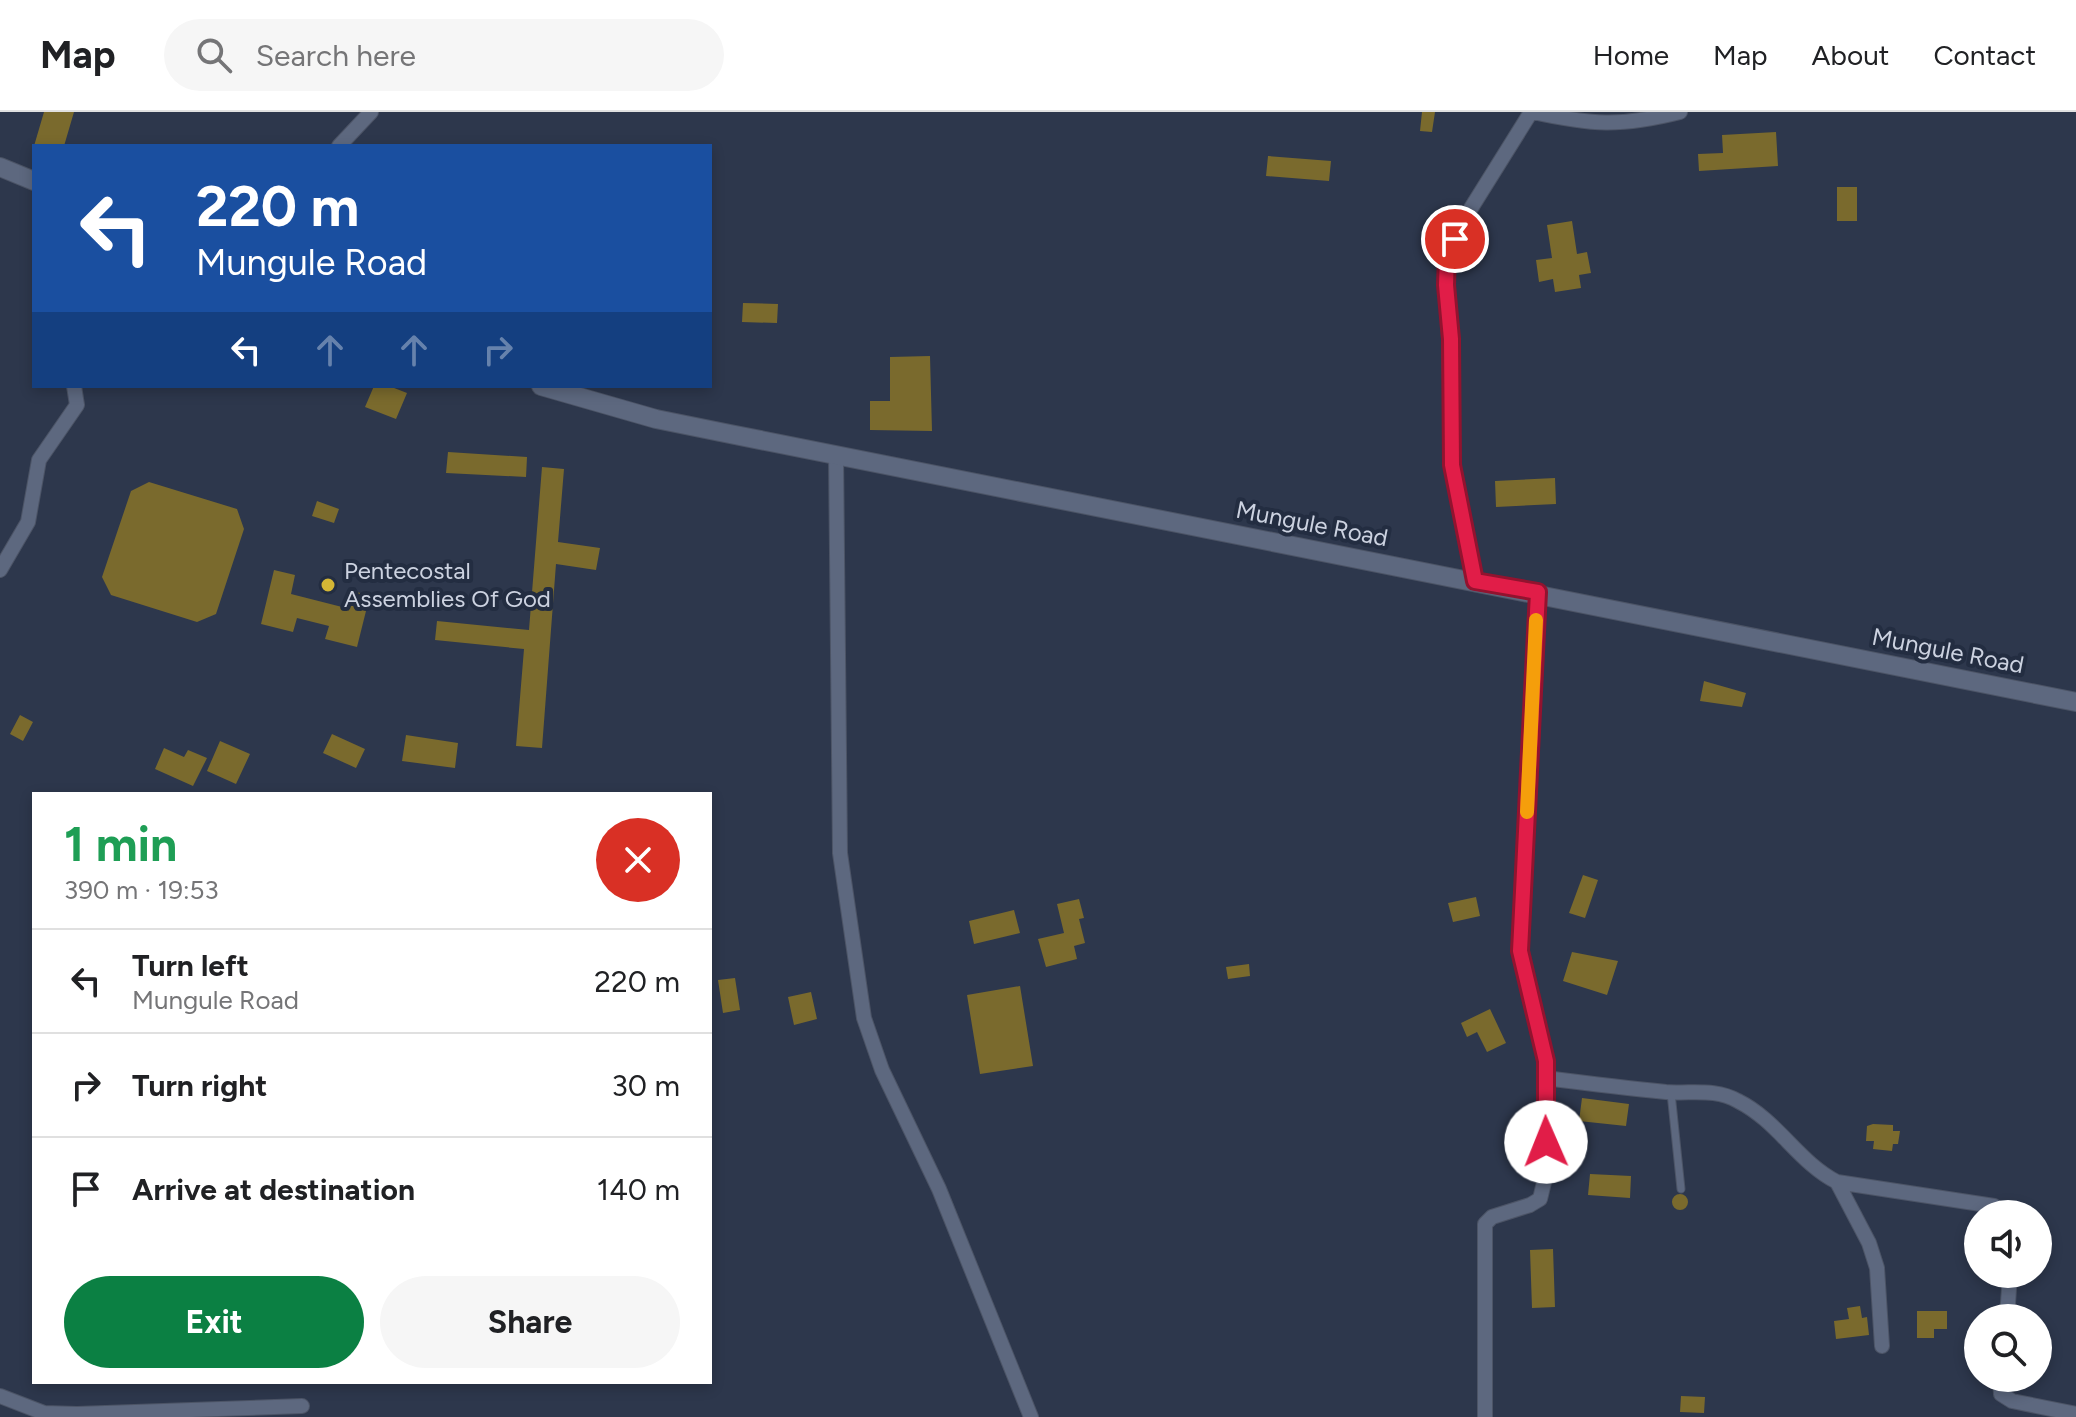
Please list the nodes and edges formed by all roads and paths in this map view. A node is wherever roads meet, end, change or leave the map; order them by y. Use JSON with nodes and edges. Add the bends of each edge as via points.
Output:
{"nodes":[{"id":1,"x":371,"y":112,"type":"edge"},
{"id":2,"x":1532,"y":112,"type":"edge"},
{"id":3,"x":1680,"y":112,"type":"edge"},
{"id":4,"x":341,"y":144,"type":"edge"},
{"id":5,"x":0,"y":167,"type":"edge"},
{"id":6,"x":32,"y":180,"type":"edge"},
{"id":7,"x":74,"y":388,"type":"edge"},
{"id":8,"x":548,"y":388,"type":"edge"},
{"id":9,"x":836,"y":454,"type":"junction"},
{"id":10,"x":0,"y":570,"type":"edge"},
{"id":11,"x":1475,"y":581,"type":"junction"},
{"id":12,"x":1538,"y":592,"type":"junction"},
{"id":13,"x":2076,"y":702,"type":"edge"},
{"id":14,"x":1545,"y":1078,"type":"junction"},
{"id":15,"x":1671,"y":1093,"type":"junction"},
{"id":16,"x":1837,"y":1182,"type":"junction"},
{"id":17,"x":1681,"y":1189,"type":"dead end"},
{"id":18,"x":1964,"y":1201,"type":"edge"},
{"id":19,"x":1882,"y":1346,"type":"dead end"},
{"id":20,"x":2001,"y":1392,"type":"edge"},
{"id":21,"x":0,"y":1396,"type":"edge"},
{"id":22,"x":302,"y":1406,"type":"dead end"},
{"id":23,"x":2073,"y":1415,"type":"edge"},
{"id":24,"x":1031,"y":1417,"type":"edge"},
{"id":25,"x":1485,"y":1417,"type":"edge"}],
"edges":[{"from":1,"to":4,"type":"street"},
{"from":2,"to":3,"type":"street","via":[[1588,125],[1639,122]]},
{"from":2,"to":11,"type":"street","via":[[1463,221],[1447,256],[1452,465]]},
{"from":5,"to":6,"type":"street"},
{"from":7,"to":10,"type":"street","via":[[77,405],[39,460],[28,522]]},
{"from":8,"to":9,"type":"street","name":"Mungule Road","via":[[656,419]]},
{"from":9,"to":11,"type":"street","name":"Mungule Road"},
{"from":9,"to":24,"type":"street","via":[[840,853],[864,1018]]},
{"from":11,"to":12,"type":"street","name":"Mungule Road"},
{"from":12,"to":13,"type":"street","name":"Mungule Road"},
{"from":12,"to":14,"type":"street","via":[[1520,951],[1546,1061]]},
{"from":14,"to":15,"type":"street"},
{"from":14,"to":25,"type":"street","via":[[1545,1188],[1530,1205],[1492,1217],[1484,1234]]},
{"from":15,"to":16,"type":"street","via":[[1708,1091],[1736,1099],[1762,1116],[1818,1172]]},
{"from":15,"to":17,"type":"lane"},
{"from":16,"to":18,"type":"street"},
{"from":16,"to":19,"type":"street","via":[[1877,1268]]},
{"from":20,"to":23,"type":"street","via":[[2012,1401]]},
{"from":21,"to":22,"type":"street","via":[[44,1413]]}]}
